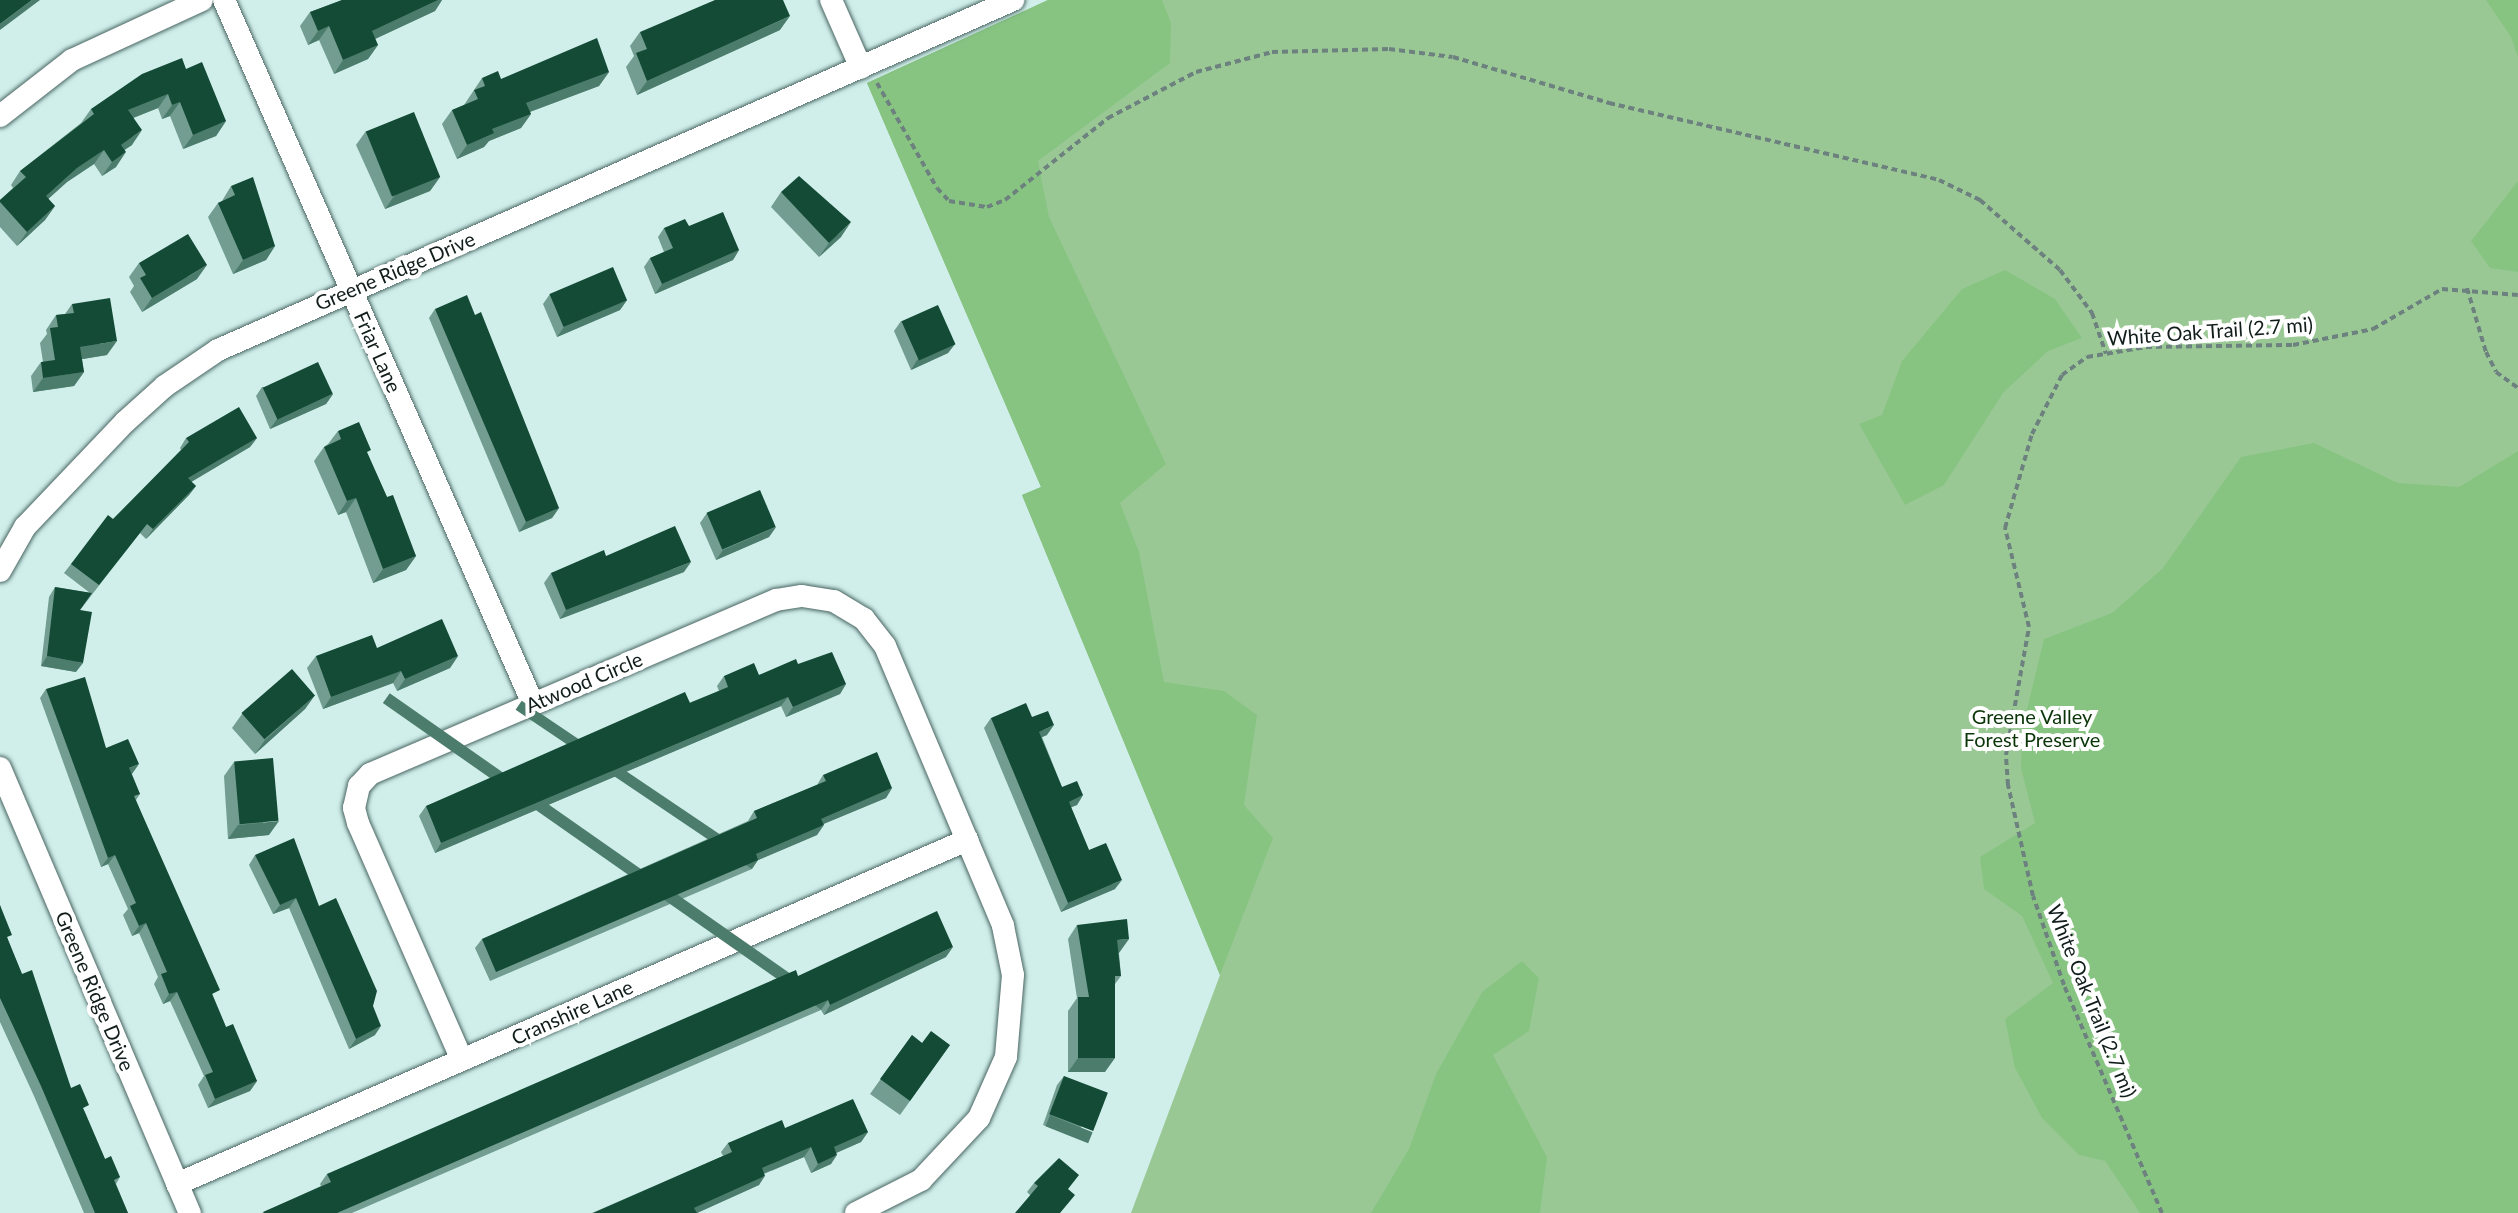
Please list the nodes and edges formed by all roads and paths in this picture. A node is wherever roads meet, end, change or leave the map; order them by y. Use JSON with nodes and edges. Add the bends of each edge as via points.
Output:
{"nodes":[{"id":1,"x":202,"y":0,"type":"edge"},
{"id":2,"x":224,"y":0,"type":"edge"},
{"id":3,"x":831,"y":0,"type":"edge"},
{"id":4,"x":1013,"y":0,"type":"edge"},
{"id":5,"x":861,"y":68,"type":"junction"},
{"id":6,"x":0,"y":116,"type":"edge"},
{"id":7,"x":2467,"y":288,"type":"junction"},
{"id":8,"x":351,"y":290,"type":"junction"},
{"id":9,"x":2518,"y":295,"type":"edge"},
{"id":10,"x":2106,"y":354,"type":"junction"},
{"id":11,"x":2518,"y":388,"type":"edge"},
{"id":12,"x":0,"y":571,"type":"edge"},
{"id":13,"x":533,"y":704,"type":"junction"},
{"id":14,"x":0,"y":768,"type":"edge"},
{"id":15,"x":967,"y":840,"type":"junction"},
{"id":16,"x":462,"y":1060,"type":"junction"},
{"id":17,"x":177,"y":1184,"type":"junction"},
{"id":18,"x":190,"y":1213,"type":"edge"},
{"id":19,"x":856,"y":1213,"type":"edge"},
{"id":20,"x":2162,"y":1213,"type":"edge"}],
"edges":[{"from":1,"to":6,"type":"street","via":[[72,60]]},
{"from":2,"to":8,"type":"street","name":"Friar Lane"},
{"from":3,"to":5,"type":"street"},
{"from":4,"to":5,"type":"street","name":"Greene Ridge Drive"},
{"from":5,"to":8,"type":"street","name":"Greene Ridge Drive"},
{"from":5,"to":10,"type":"path","via":[[882,88],[937,188],[949,201],[987,207],[1005,200],[1108,118],[1196,72],[1299,50],[1389,49],[1453,57],[1609,103],[1939,180],[1980,200],[2060,270],[2092,313]]},
{"from":7,"to":9,"type":"path","name":"White Oak Trail (2.7 mi)"},
{"from":7,"to":10,"type":"path","name":"White Oak Trail (2.7 mi)","via":[[2442,289],[2373,329],[2293,345],[2146,347]]},
{"from":7,"to":11,"type":"path","via":[[2496,372]]},
{"from":8,"to":12,"type":"street","name":"Greene Ridge Drive","via":[[218,350],[165,386],[25,527]]},
{"from":8,"to":13,"type":"street","name":"Friar Lane"},
{"from":10,"to":20,"type":"path","name":"White Oak Trail (2.7 mi)","via":[[2087,357],[2062,375],[2032,434],[2005,528],[2029,627],[2006,755],[2017,831],[2049,941]]},
{"from":13,"to":15,"type":"street","name":"Atwood Circle","via":[[776,600],[802,596],[834,601],[864,619],[885,646]]},
{"from":13,"to":16,"type":"street","name":"Atwood Circle","via":[[370,774],[355,795],[358,823]]},
{"from":14,"to":17,"type":"street","name":"Greene Ridge Drive"},
{"from":15,"to":16,"type":"street","name":"Cranshire Lane"},
{"from":15,"to":19,"type":"street","name":"Atwood Circle","via":[[1009,948],[1014,1006],[1006,1057],[986,1107],[956,1147],[921,1180]]},
{"from":16,"to":17,"type":"street","name":"Cranshire Lane"},
{"from":17,"to":18,"type":"street","name":"Greene Ridge Drive"}]}
